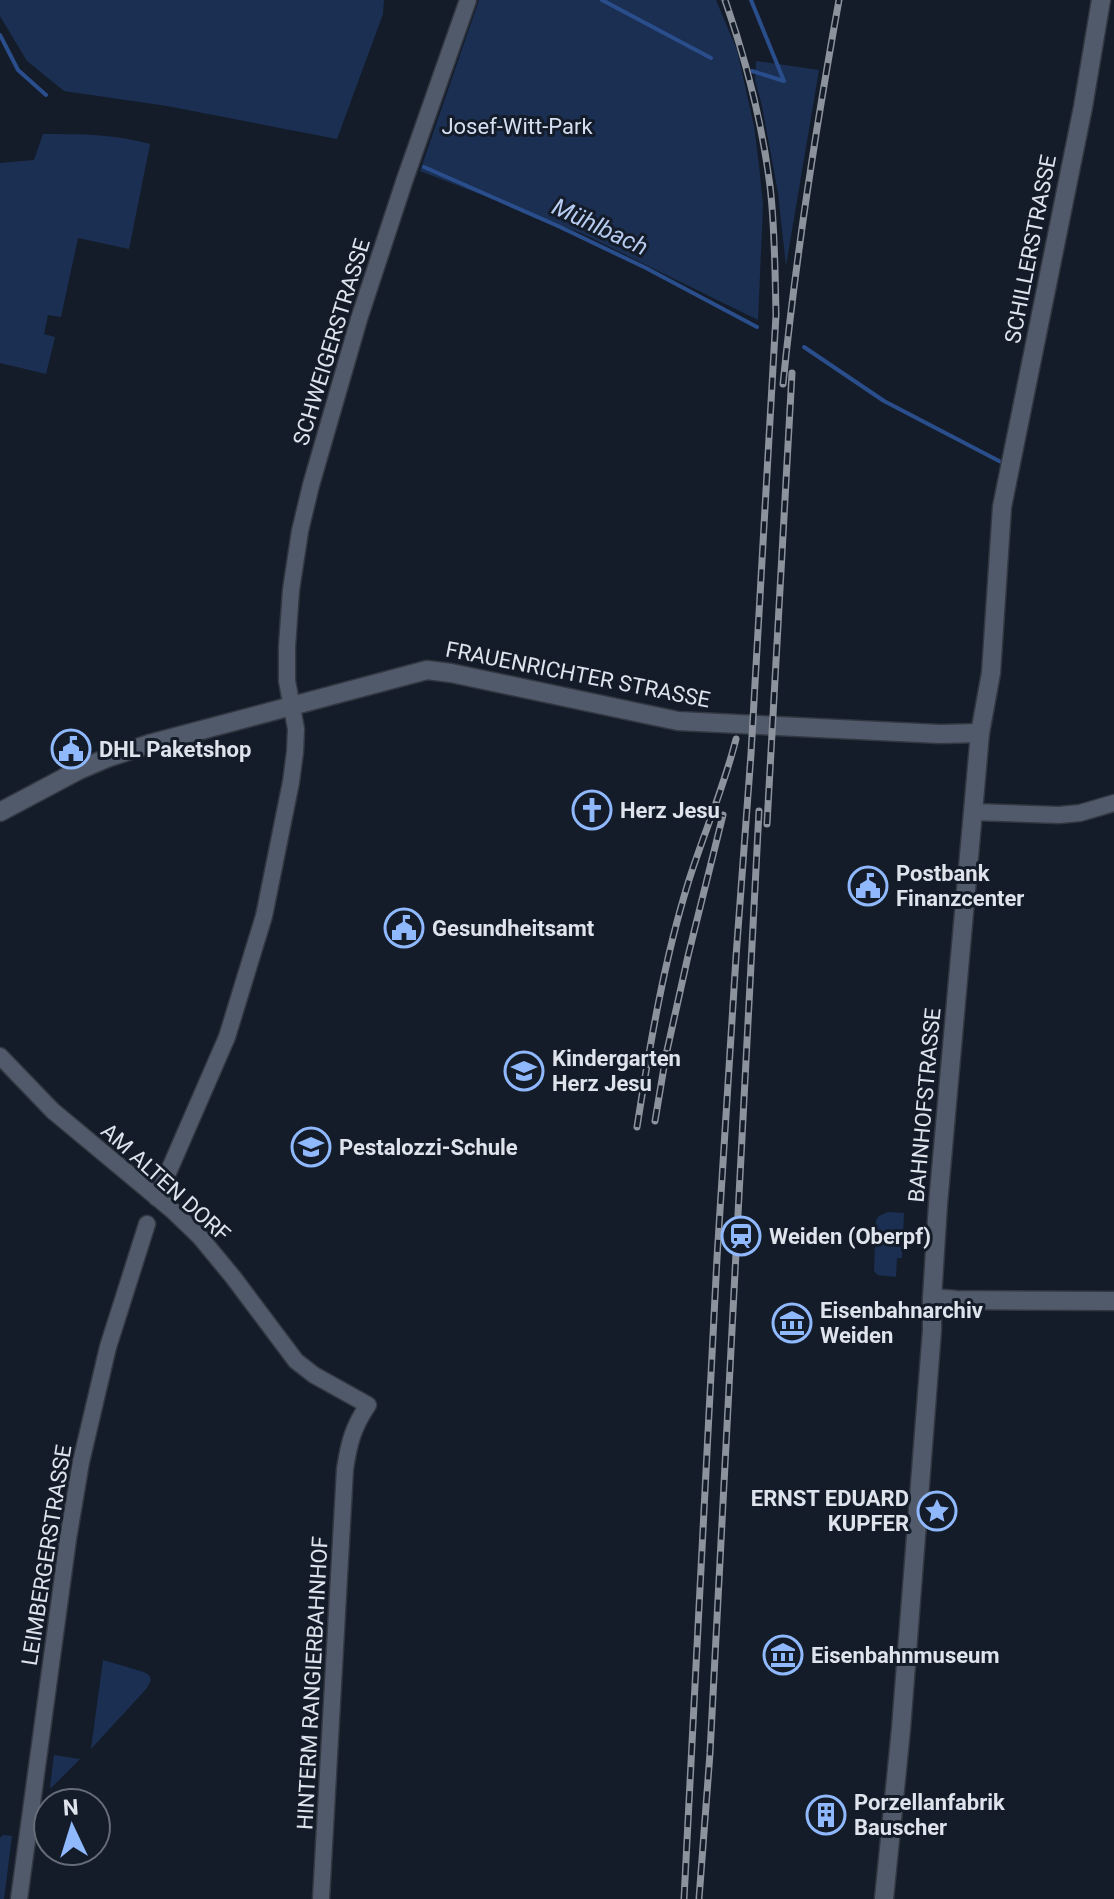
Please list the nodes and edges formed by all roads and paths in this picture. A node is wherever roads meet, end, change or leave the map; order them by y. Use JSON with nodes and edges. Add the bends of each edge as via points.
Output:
{"nodes":[{"id":1,"x":468,"y":0,"type":"edge"},
{"id":2,"x":1101,"y":0,"type":"edge"},
{"id":3,"x":1002,"y":507,"type":"joint"},
{"id":4,"x":292,"y":706,"type":"junction"},
{"id":5,"x":980,"y":733,"type":"junction"},
{"id":6,"x":1114,"y":803,"type":"edge"},
{"id":7,"x":0,"y":812,"type":"edge"},
{"id":8,"x":974,"y":812,"type":"junction"},
{"id":9,"x":0,"y":1056,"type":"edge"},
{"id":10,"x":157,"y":1198,"type":"junction"},
{"id":11,"x":147,"y":1224,"type":"dead end"},
{"id":12,"x":932,"y":1298,"type":"junction"},
{"id":13,"x":1114,"y":1301,"type":"edge"},
{"id":14,"x":368,"y":1405,"type":"joint"},
{"id":15,"x":19,"y":1899,"type":"edge"},
{"id":16,"x":321,"y":1899,"type":"edge"},
{"id":17,"x":884,"y":1899,"type":"edge"}],
"edges":[{"from":1,"to":4,"type":"street","name":"SCHWEIGERSTRASSE","via":[[359,319],[311,485],[291,590],[287,681]]},
{"from":2,"to":3,"type":"main road","name":"SCHILLERSTRASSE"},
{"from":3,"to":5,"type":"main road","name":"BAHNHOFSTRASSE","via":[[991,673]]},
{"from":4,"to":5,"type":"main road","name":"FRAUENRICHTER STRASSE","via":[[427,670],[678,721]]},
{"from":4,"to":7,"type":"main road","name":"FRAUENRICHTER STRASSE","via":[[107,758]]},
{"from":4,"to":10,"type":"street","via":[[296,729],[291,782],[264,916],[227,1037]]},
{"from":5,"to":8,"type":"main road","name":"BAHNHOFSTRASSE"},
{"from":6,"to":8,"type":"street","via":[[1059,815]]},
{"from":8,"to":12,"type":"main road","name":"BAHNHOFSTRASSE"},
{"from":9,"to":10,"type":"street","name":"AM ALTEN DORF","via":[[53,1111]]},
{"from":10,"to":14,"type":"street","name":"AM ALTEN DORF","via":[[217,1256],[296,1361]]},
{"from":11,"to":15,"type":"street","name":"LEIMBERGERSTRASSE","via":[[108,1347],[79,1475]]},
{"from":12,"to":13,"type":"main road"},
{"from":12,"to":17,"type":"main road","name":"BAHNHOFSTRASSE"},
{"from":14,"to":16,"type":"street","name":"HINTERM RANGIERBAHNHOF","via":[[349,1442],[345,1469]]}]}
